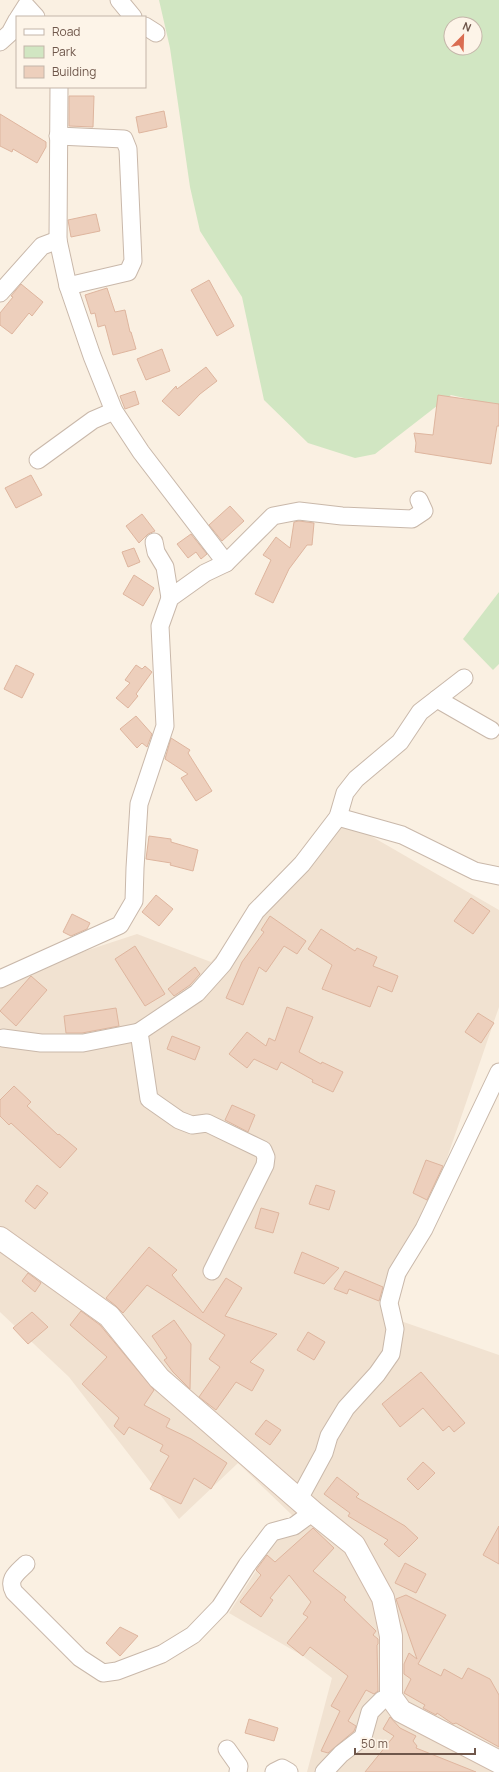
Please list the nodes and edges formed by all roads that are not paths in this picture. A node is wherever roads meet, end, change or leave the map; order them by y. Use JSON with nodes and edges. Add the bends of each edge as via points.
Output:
{"nodes":[{"id":1,"x":119,"y":0,"type":"edge"},
{"id":2,"x":132,"y":16,"type":"edge"},
{"id":3,"x":16,"y":22,"type":"edge"},
{"id":4,"x":0,"y":42,"type":"edge"},
{"id":5,"x":59,"y":88,"type":"edge"},
{"id":6,"x":58,"y":136,"type":"junction"},
{"id":7,"x":58,"y":240,"type":"junction"},
{"id":8,"x":68,"y":286,"type":"junction"},
{"id":9,"x":0,"y":293,"type":"edge"},
{"id":10,"x":114,"y":411,"type":"junction"},
{"id":11,"x":38,"y":460,"type":"dead end"},
{"id":12,"x":419,"y":500,"type":"dead end"},
{"id":13,"x":154,"y":542,"type":"dead end"},
{"id":14,"x":226,"y":564,"type":"junction"},
{"id":15,"x":170,"y":598,"type":"junction"},
{"id":16,"x":464,"y":678,"type":"dead end"},
{"id":17,"x":437,"y":699,"type":"junction"},
{"id":18,"x":491,"y":730,"type":"dead end"},
{"id":19,"x":338,"y":817,"type":"junction"},
{"id":20,"x":499,"y":876,"type":"edge"},
{"id":21,"x":0,"y":979,"type":"edge"},
{"id":22,"x":139,"y":1032,"type":"junction"},
{"id":23,"x":1,"y":1038,"type":"edge"},
{"id":24,"x":499,"y":1072,"type":"edge"},
{"id":25,"x":0,"y":1238,"type":"edge"},
{"id":26,"x":212,"y":1271,"type":"dead end"},
{"id":27,"x":306,"y":1506,"type":"junction"},
{"id":28,"x":26,"y":1564,"type":"dead end"},
{"id":29,"x":391,"y":1697,"type":"junction"},
{"id":30,"x":227,"y":1749,"type":"dead end"},
{"id":31,"x":499,"y":1762,"type":"edge"},
{"id":32,"x":238,"y":1772,"type":"edge"},
{"id":33,"x":274,"y":1772,"type":"edge"},
{"id":34,"x":289,"y":1772,"type":"edge"},
{"id":35,"x":324,"y":1772,"type":"edge"}],
"edges":[{"from":1,"to":2,"type":"street"},
{"from":3,"to":4,"type":"street","via":[[10,33]]},
{"from":5,"to":6,"type":"street"},
{"from":6,"to":7,"type":"street"},
{"from":6,"to":8,"type":"street","via":[[124,139],[128,149],[133,262],[128,272]]},
{"from":7,"to":8,"type":"street"},
{"from":7,"to":9,"type":"street","via":[[42,246]]},
{"from":8,"to":10,"type":"street"},
{"from":10,"to":11,"type":"street","via":[[93,420]]},
{"from":10,"to":14,"type":"street","via":[[141,452]]},
{"from":12,"to":14,"type":"street","via":[[424,511],[412,519],[299,511],[273,516]]},
{"from":13,"to":15,"type":"street","via":[[156,552],[165,567]]},
{"from":14,"to":15,"type":"street","via":[[205,573]]},
{"from":15,"to":21,"type":"street","via":[[160,626],[165,726],[139,804],[134,901],[120,925]]},
{"from":16,"to":17,"type":"street"},
{"from":17,"to":18,"type":"street"},
{"from":17,"to":19,"type":"street","via":[[420,712],[400,742],[356,779],[345,793]]},
{"from":19,"to":20,"type":"street","via":[[402,835],[475,871]]},
{"from":19,"to":22,"type":"street","via":[[302,864],[256,911],[223,964],[197,993]]},
{"from":22,"to":23,"type":"street","via":[[83,1043],[41,1044]]},
{"from":22,"to":26,"type":"street","via":[[149,1099],[179,1120],[192,1125],[207,1123],[263,1150],[266,1157],[265,1165]]},
{"from":24,"to":27,"type":"street","via":[[424,1229],[397,1272],[388,1303],[395,1329],[391,1354],[377,1374],[346,1408],[329,1436]]},
{"from":25,"to":27,"type":"street","via":[[109,1316],[159,1378]]},
{"from":27,"to":28,"type":"street","via":[[294,1526],[272,1532],[220,1607],[193,1635],[162,1654],[117,1671],[103,1673],[80,1658],[14,1592],[11,1580]]},
{"from":27,"to":29,"type":"street","via":[[354,1545],[383,1598],[391,1636]]},
{"from":29,"to":31,"type":"street","via":[[401,1711]]},
{"from":29,"to":35,"type":"street","via":[[382,1700],[370,1712],[363,1737],[341,1754]]},
{"from":30,"to":32,"type":"street","via":[[239,1766]]},
{"from":33,"to":34,"type":"street","via":[[282,1768]]}]}
